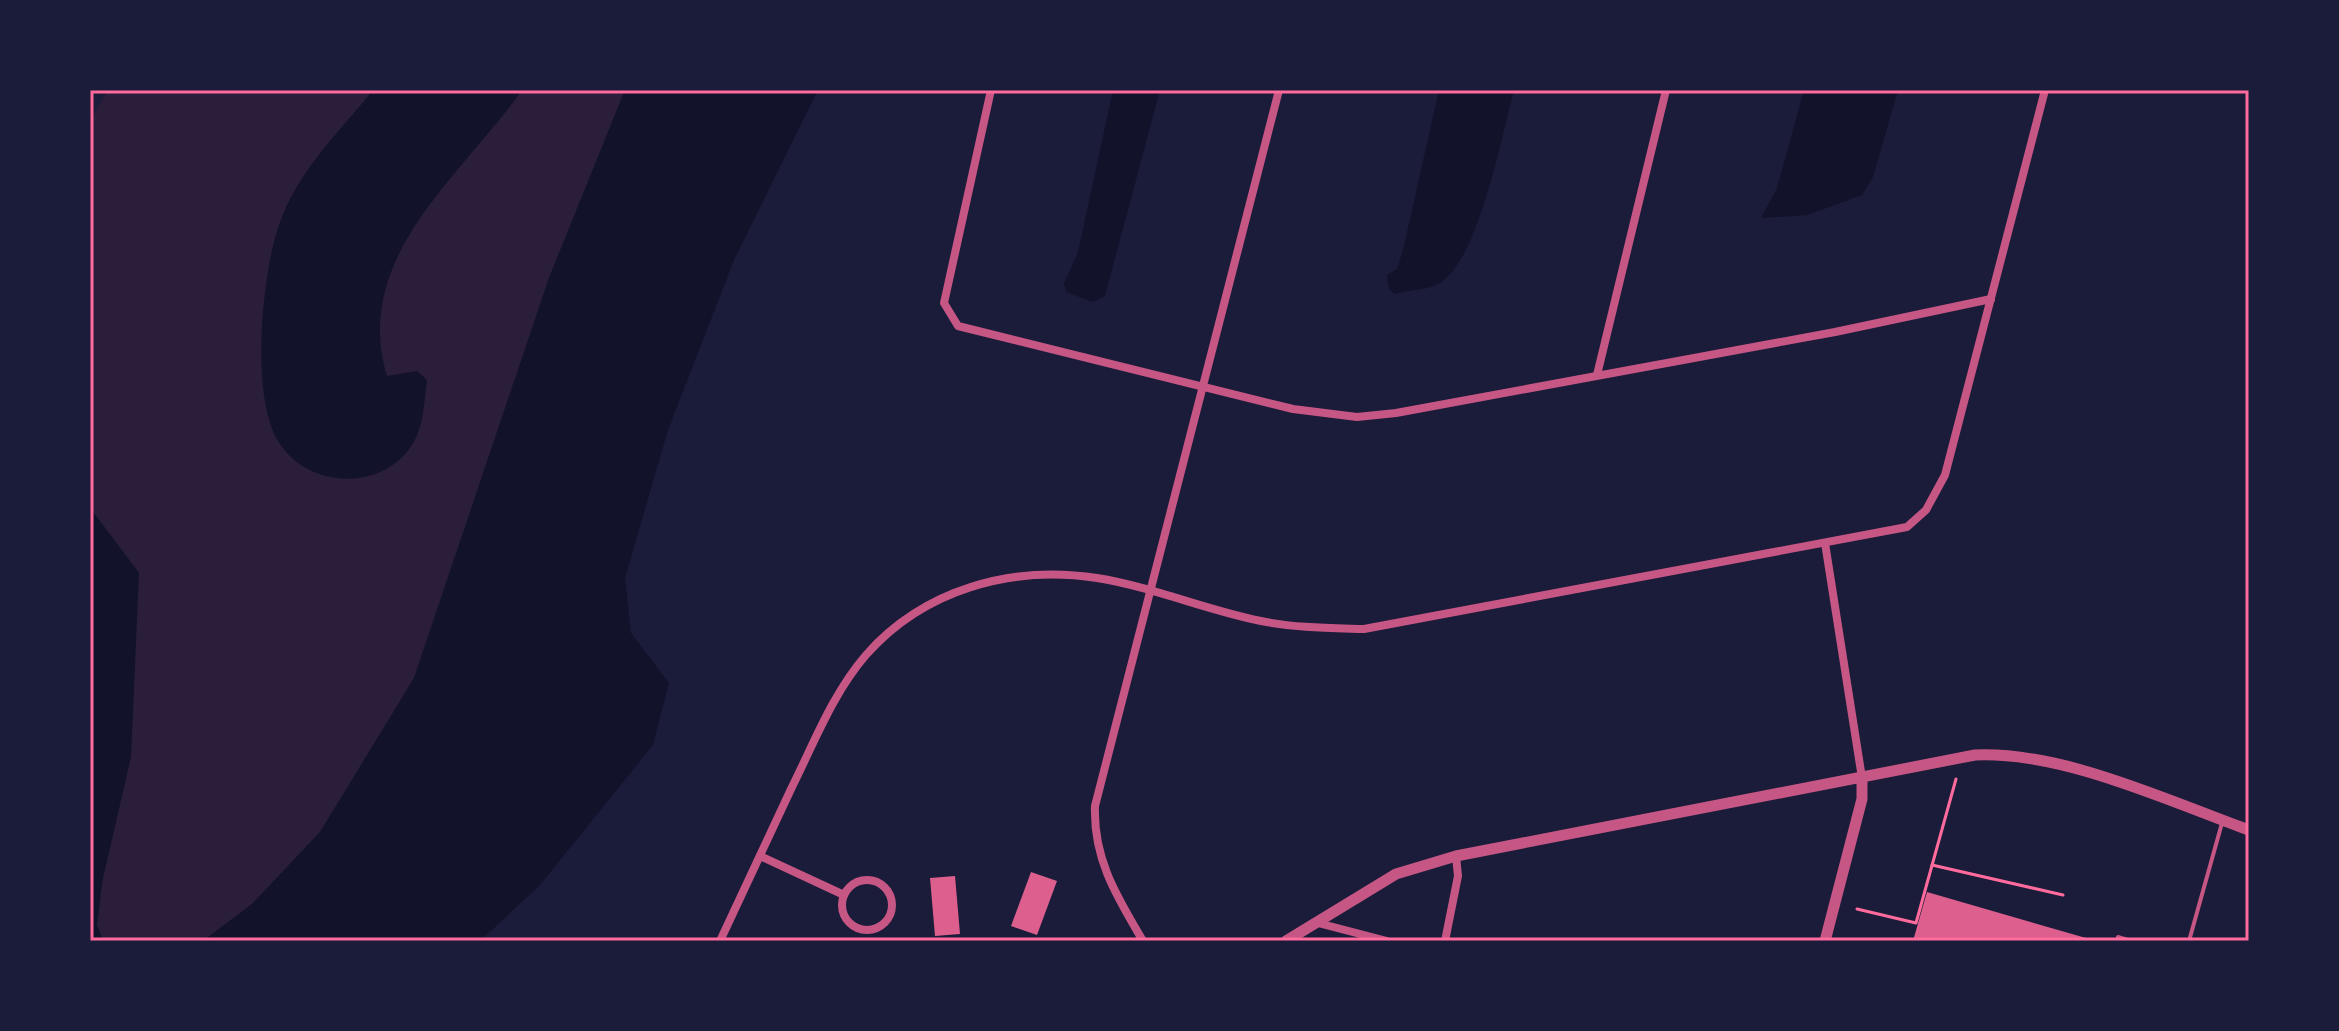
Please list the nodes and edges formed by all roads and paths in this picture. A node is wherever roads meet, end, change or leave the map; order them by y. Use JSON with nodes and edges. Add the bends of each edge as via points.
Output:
{"nodes":[{"id":1,"x":991,"y":90,"type":"edge"},
{"id":2,"x":1279,"y":90,"type":"edge"},
{"id":3,"x":1666,"y":90,"type":"edge"},
{"id":4,"x":2045,"y":90,"type":"edge"},
{"id":5,"x":1991,"y":299,"type":"junction"},
{"id":6,"x":1597,"y":375,"type":"junction"},
{"id":7,"x":1204,"y":387,"type":"junction"},
{"id":8,"x":1825,"y":543,"type":"junction"},
{"id":9,"x":1152,"y":591,"type":"junction"},
{"id":10,"x":1862,"y":778,"type":"junction"},
{"id":11,"x":1956,"y":779,"type":"dead end"},
{"id":12,"x":2223,"y":820,"type":"junction"},
{"id":13,"x":2249,"y":830,"type":"edge"},
{"id":14,"x":760,"y":856,"type":"junction"},
{"id":15,"x":1456,"y":856,"type":"junction"},
{"id":16,"x":1932,"y":865,"type":"junction"},
{"id":17,"x":844,"y":895,"type":"junction"},
{"id":18,"x":2063,"y":895,"type":"dead end"},
{"id":19,"x":1857,"y":909,"type":"dead end"},
{"id":20,"x":1318,"y":923,"type":"junction"},
{"id":21,"x":720,"y":941,"type":"edge"},
{"id":22,"x":1143,"y":941,"type":"edge"},
{"id":23,"x":1286,"y":941,"type":"edge"},
{"id":24,"x":1387,"y":941,"type":"edge"},
{"id":25,"x":1445,"y":941,"type":"edge"},
{"id":26,"x":1825,"y":941,"type":"edge"},
{"id":27,"x":2117,"y":941,"type":"edge"},
{"id":28,"x":2131,"y":941,"type":"edge"},
{"id":29,"x":2189,"y":941,"type":"edge"}],
"edges":[{"from":1,"to":7,"type":"street","via":[[948,278],[944,303],[949,316],[958,326]]},
{"from":2,"to":7,"type":"street"},
{"from":3,"to":6,"type":"street"},
{"from":4,"to":5,"type":"street"},
{"from":5,"to":6,"type":"street"},
{"from":5,"to":8,"type":"street","via":[[1945,475],[1926,510],[1907,527]]},
{"from":6,"to":7,"type":"street","via":[[1357,417],[1293,409]]},
{"from":7,"to":9,"type":"street"},
{"from":8,"to":9,"type":"street","via":[[1364,629],[1260,621]]},
{"from":8,"to":10,"type":"street"},
{"from":9,"to":14,"type":"street","via":[[1062,573],[1010,576],[960,590],[903,622],[865,657],[842,689]]},
{"from":9,"to":22,"type":"street","via":[[1103,768],[1094,832],[1105,874]]},
{"from":10,"to":12,"type":"street","via":[[2003,753],[2065,765]]},
{"from":10,"to":15,"type":"street"},
{"from":10,"to":26,"type":"street","via":[[1862,799]]},
{"from":11,"to":16,"type":"path"},
{"from":12,"to":13,"type":"street"},
{"from":12,"to":29,"type":"lane"},
{"from":14,"to":17,"type":"street"},
{"from":14,"to":21,"type":"street"},
{"from":15,"to":20,"type":"street","via":[[1396,874]]},
{"from":15,"to":25,"type":"street","via":[[1458,876]]},
{"from":16,"to":18,"type":"path"},
{"from":16,"to":19,"type":"path","via":[[1916,923]]},
{"from":17,"to":17,"type":"street","via":[[842,912],[860,930],[877,928],[889,916],[891,901],[877,882],[854,883]]},
{"from":20,"to":23,"type":"street"},
{"from":20,"to":24,"type":"street"},
{"from":27,"to":28,"type":"lane"}]}
